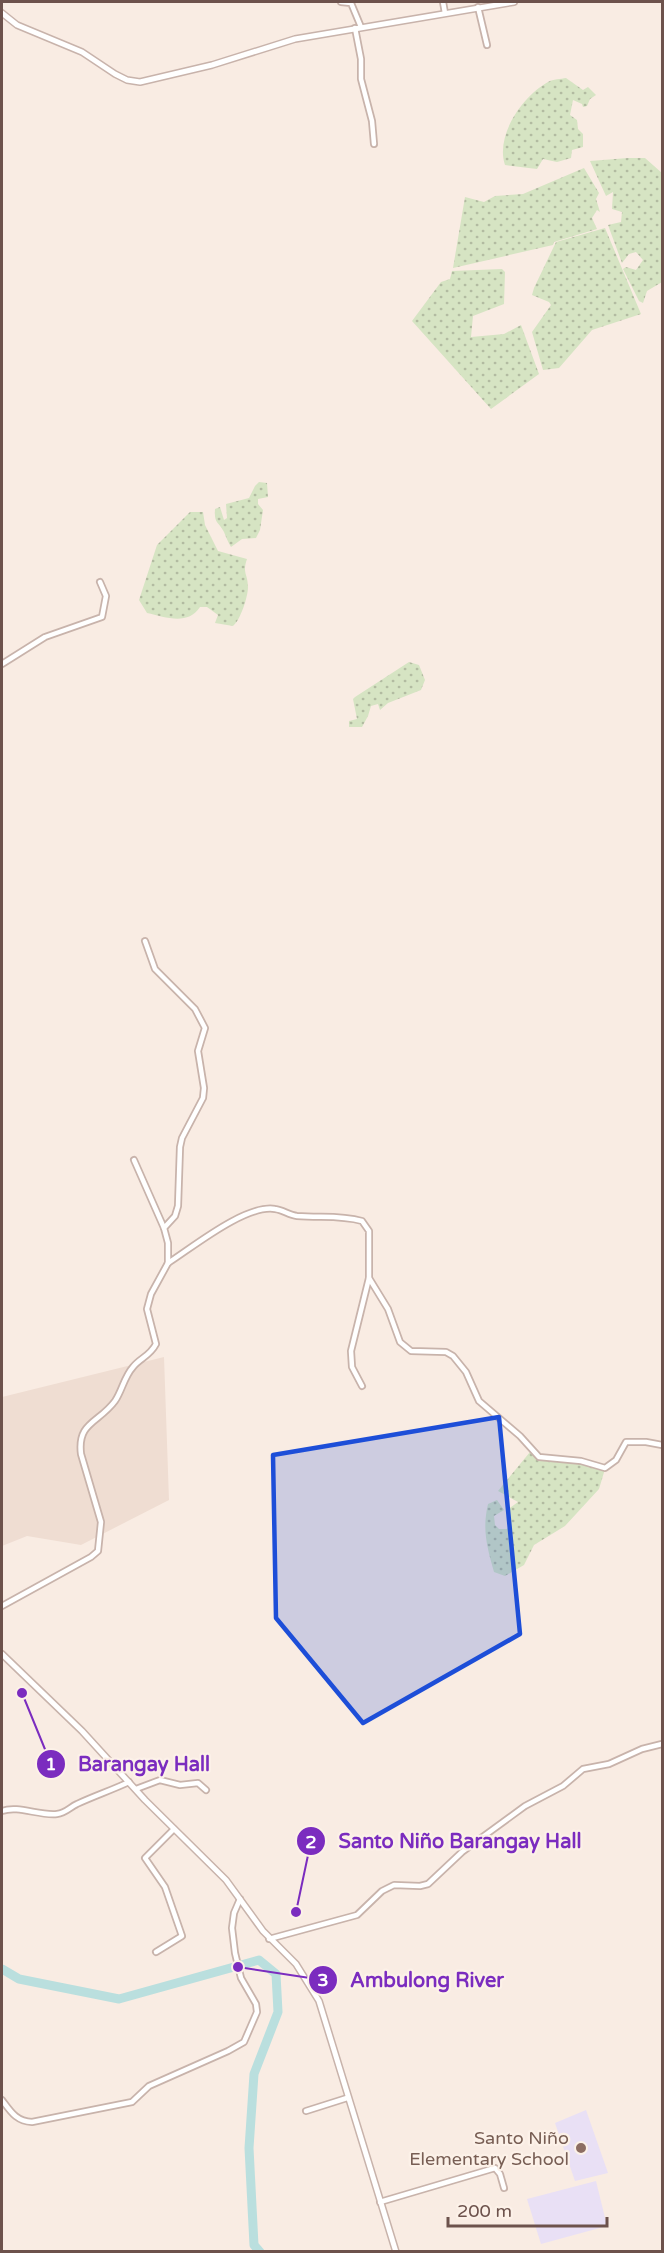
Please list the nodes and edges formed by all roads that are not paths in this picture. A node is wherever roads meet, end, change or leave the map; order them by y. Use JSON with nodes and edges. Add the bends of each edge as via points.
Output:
{"nodes":[{"id":1,"x":341,"y":2,"type":"edge"},
{"id":2,"x":443,"y":2,"type":"edge"},
{"id":3,"x":514,"y":2,"type":"edge"},
{"id":4,"x":478,"y":7,"type":"junction"},
{"id":5,"x":2,"y":13,"type":"edge"},
{"id":6,"x":445,"y":14,"type":"junction"},
{"id":7,"x":358,"y":28,"type":"junction"},
{"id":8,"x":487,"y":45,"type":"dead end"},
{"id":9,"x":374,"y":144,"type":"dead end"},
{"id":10,"x":100,"y":582,"type":"dead end"},
{"id":11,"x":2,"y":664,"type":"edge"},
{"id":12,"x":145,"y":940,"type":"dead end"},
{"id":13,"x":134,"y":1160,"type":"dead end"},
{"id":14,"x":165,"y":1228,"type":"junction"},
{"id":15,"x":168,"y":1263,"type":"junction"},
{"id":16,"x":369,"y":1278,"type":"junction"},
{"id":17,"x":362,"y":1386,"type":"dead end"},
{"id":18,"x":663,"y":1445,"type":"edge"},
{"id":19,"x":2,"y":1606,"type":"edge"},
{"id":20,"x":2,"y":1654,"type":"edge"},
{"id":21,"x":663,"y":1744,"type":"edge"},
{"id":22,"x":129,"y":1782,"type":"junction"},
{"id":23,"x":136,"y":1789,"type":"junction"},
{"id":24,"x":206,"y":1791,"type":"dead end"},
{"id":25,"x":2,"y":1811,"type":"edge"},
{"id":26,"x":174,"y":1829,"type":"junction"},
{"id":27,"x":240,"y":1899,"type":"junction"},
{"id":28,"x":269,"y":1939,"type":"junction"},
{"id":29,"x":156,"y":1952,"type":"dead end"},
{"id":30,"x":347,"y":2098,"type":"junction"},
{"id":31,"x":2,"y":2100,"type":"edge"},
{"id":32,"x":306,"y":2111,"type":"dead end"},
{"id":33,"x":504,"y":2188,"type":"dead end"},
{"id":34,"x":380,"y":2202,"type":"junction"},
{"id":35,"x":396,"y":2252,"type":"edge"}],
"edges":[{"from":1,"to":7,"type":"street","via":[[351,3]]},
{"from":2,"to":6,"type":"street"},
{"from":3,"to":4,"type":"street"},
{"from":4,"to":6,"type":"street"},
{"from":4,"to":8,"type":"street"},
{"from":5,"to":7,"type":"street","via":[[16,25],[82,52],[127,80],[140,82],[295,39]]},
{"from":6,"to":7,"type":"street"},
{"from":7,"to":9,"type":"street","via":[[361,79]]},
{"from":10,"to":11,"type":"street","via":[[106,597],[102,617],[45,637]]},
{"from":12,"to":14,"type":"street","via":[[155,969],[195,1009],[205,1028],[198,1051],[203,1098],[182,1138],[178,1206]]},
{"from":13,"to":14,"type":"street"},
{"from":14,"to":15,"type":"street"},
{"from":15,"to":16,"type":"street","via":[[236,1220],[260,1209],[276,1209],[296,1216],[332,1215],[362,1221],[369,1231]]},
{"from":15,"to":19,"type":"street","via":[[147,1309],[156,1344],[152,1352],[135,1364],[115,1401],[82,1434],[81,1454],[101,1522],[98,1551]]},
{"from":16,"to":17,"type":"street","via":[[351,1351],[352,1367]]},
{"from":16,"to":18,"type":"street","via":[[405,1348],[453,1356],[466,1372],[479,1401],[539,1457],[605,1468],[616,1460],[626,1442]]},
{"from":20,"to":22,"type":"street"},
{"from":21,"to":28,"type":"street","via":[[583,1769],[462,1852],[428,1884],[394,1885],[357,1915]]},
{"from":22,"to":23,"type":"street"},
{"from":22,"to":25,"type":"street","via":[[59,1814]]},
{"from":23,"to":24,"type":"street","via":[[160,1780],[180,1785],[198,1783]]},
{"from":23,"to":26,"type":"street"},
{"from":26,"to":27,"type":"street"},
{"from":26,"to":29,"type":"street","via":[[146,1858],[165,1887],[182,1936]]},
{"from":27,"to":28,"type":"street"},
{"from":27,"to":31,"type":"street","via":[[232,1928],[236,1959],[257,2012],[244,2042],[149,2086],[132,2102],[22,2122]]},
{"from":28,"to":30,"type":"street","via":[[296,1964],[319,2001]]},
{"from":30,"to":32,"type":"street"},
{"from":30,"to":34,"type":"street"},
{"from":33,"to":34,"type":"street","via":[[495,2168]]},
{"from":34,"to":35,"type":"street"}]}
